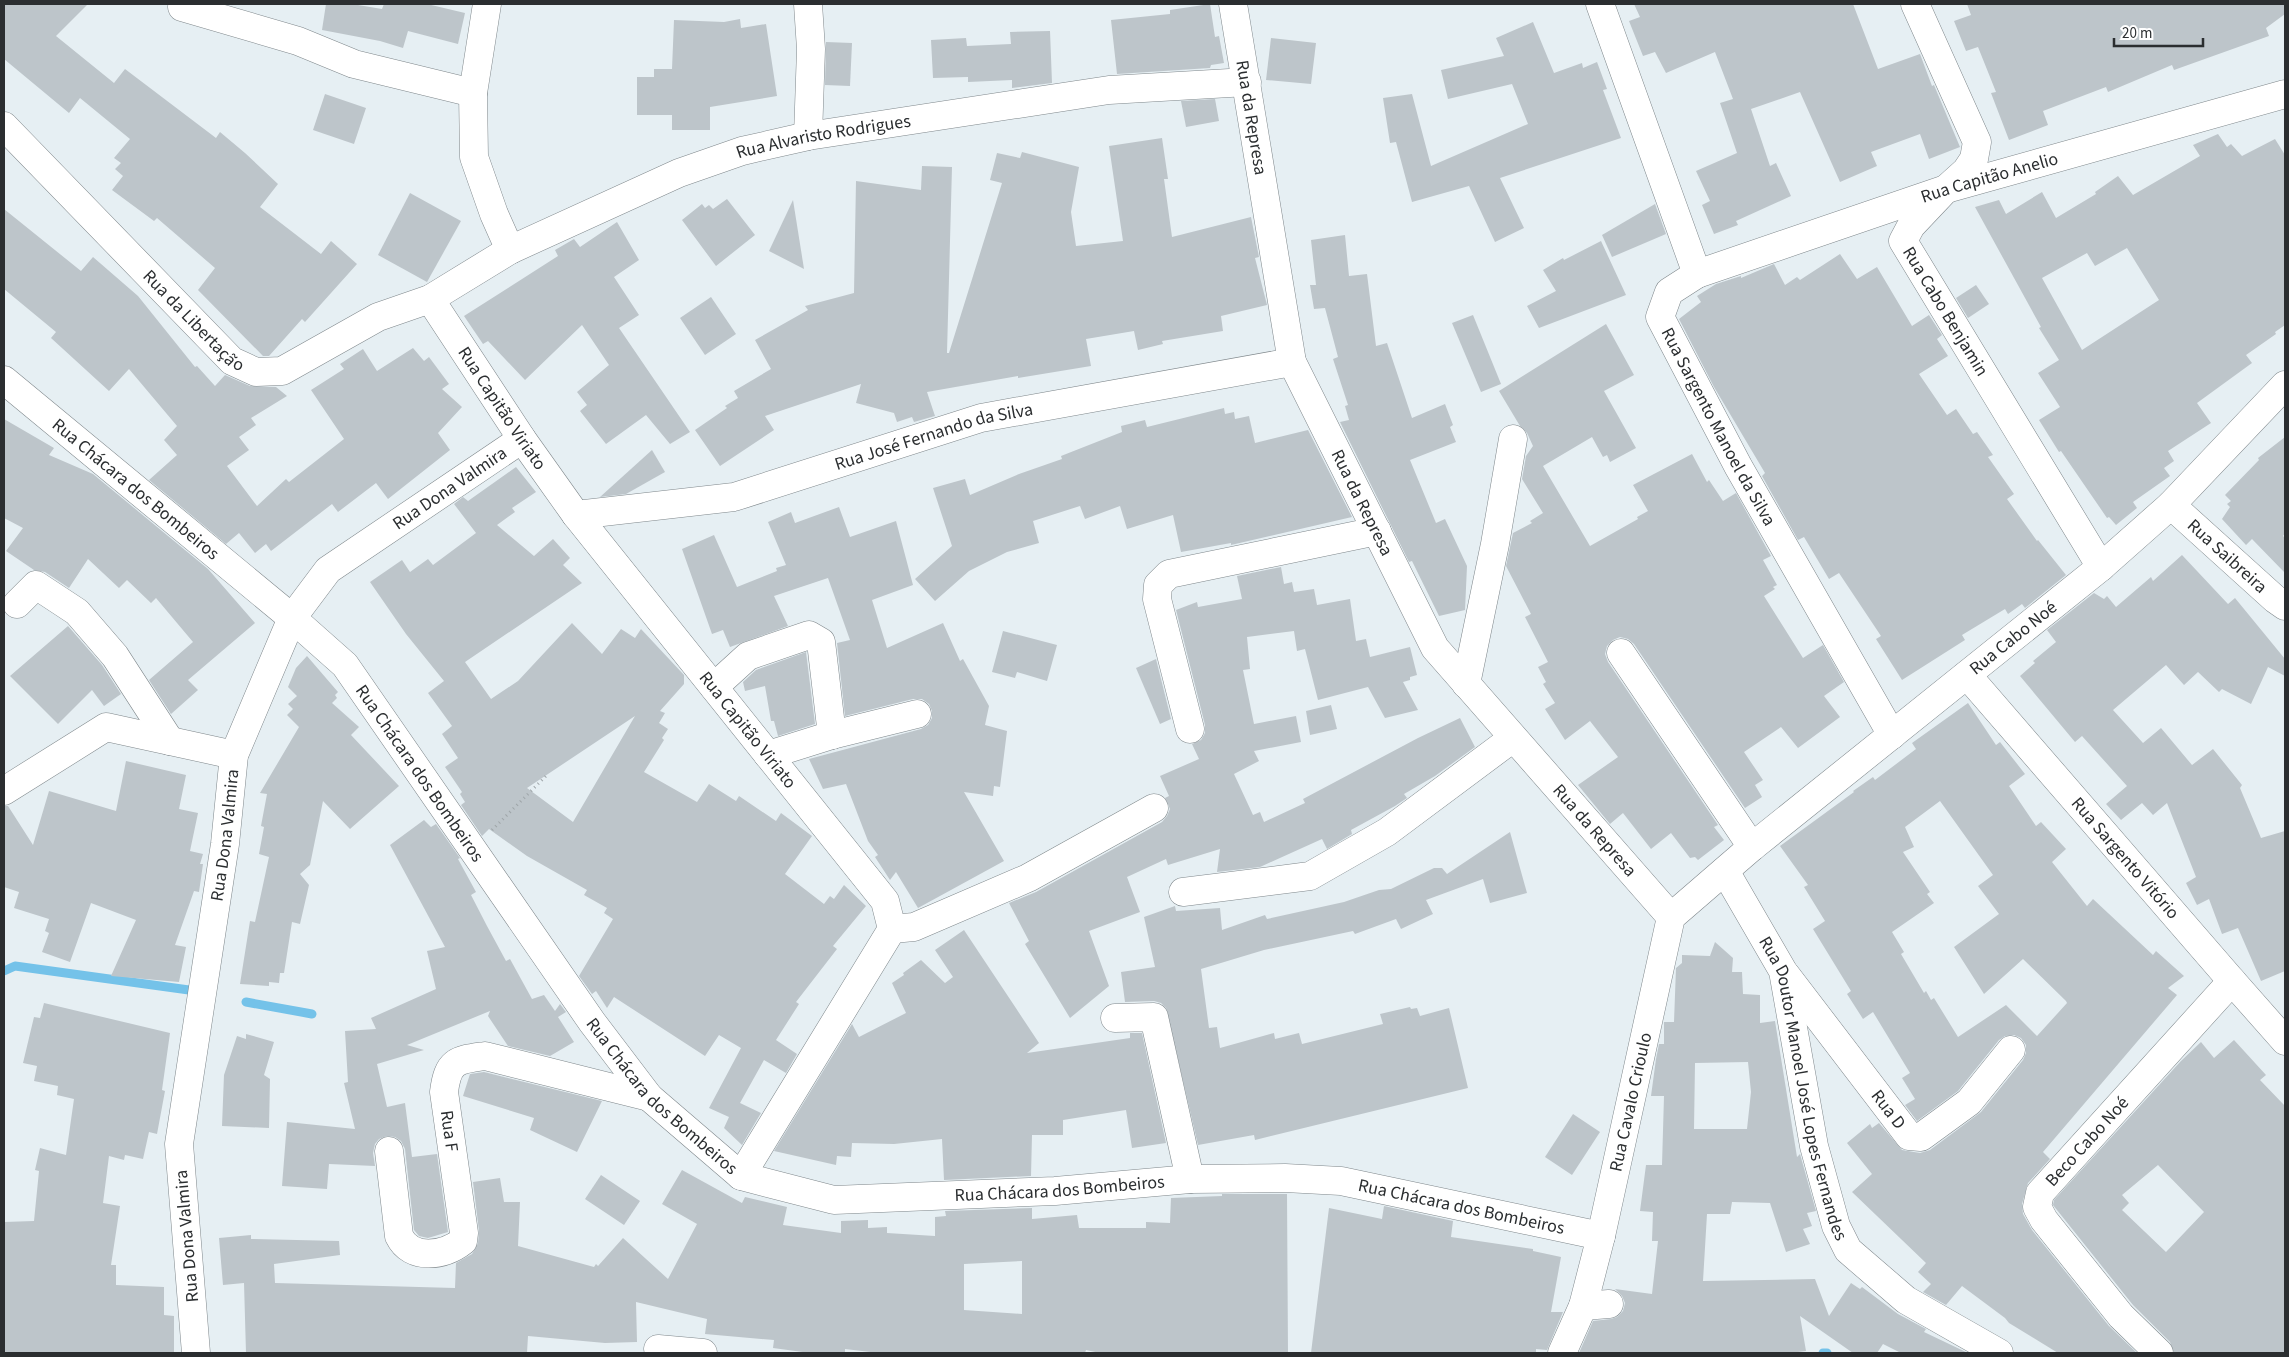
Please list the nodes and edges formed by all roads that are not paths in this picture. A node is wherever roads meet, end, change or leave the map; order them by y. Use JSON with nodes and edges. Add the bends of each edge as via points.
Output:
{"nodes":[{"id":1,"x":487,"y":4,"type":"edge"},
{"id":2,"x":808,"y":4,"type":"edge"},
{"id":3,"x":1233,"y":4,"type":"edge"},
{"id":4,"x":1600,"y":4,"type":"edge"},
{"id":5,"x":1915,"y":4,"type":"edge"},
{"id":6,"x":182,"y":7,"type":"dead end"},
{"id":7,"x":1247,"y":82,"type":"junction"},
{"id":8,"x":473,"y":94,"type":"junction"},
{"id":9,"x":2285,"y":94,"type":"edge"},
{"id":10,"x":4,"y":126,"type":"edge"},
{"id":11,"x":808,"y":136,"type":"junction"},
{"id":12,"x":1946,"y":189,"type":"junction"},
{"id":13,"x":510,"y":250,"type":"junction"},
{"id":14,"x":1697,"y":274,"type":"junction"},
{"id":15,"x":430,"y":299,"type":"junction"},
{"id":16,"x":1292,"y":362,"type":"junction"},
{"id":17,"x":4,"y":380,"type":"edge"},
{"id":18,"x":2285,"y":385,"type":"edge"},
{"id":19,"x":522,"y":439,"type":"junction"},
{"id":20,"x":1513,"y":439,"type":"dead end"},
{"id":21,"x":2171,"y":505,"type":"junction"},
{"id":22,"x":576,"y":514,"type":"junction"},
{"id":23,"x":1377,"y":531,"type":"junction"},
{"id":24,"x":2101,"y":567,"type":"junction"},
{"id":25,"x":17,"y":604,"type":"dead end"},
{"id":26,"x":2285,"y":606,"type":"edge"},
{"id":27,"x":292,"y":618,"type":"junction"},
{"id":28,"x":1621,"y":653,"type":"dead end"},
{"id":29,"x":1967,"y":675,"type":"junction"},
{"id":30,"x":1466,"y":684,"type":"junction"},
{"id":31,"x":714,"y":687,"type":"junction"},
{"id":32,"x":917,"y":714,"type":"dead end"},
{"id":33,"x":1190,"y":729,"type":"dead end"},
{"id":34,"x":832,"y":735,"type":"junction"},
{"id":35,"x":1892,"y":735,"type":"junction"},
{"id":36,"x":1514,"y":738,"type":"junction"},
{"id":37,"x":170,"y":741,"type":"junction"},
{"id":38,"x":234,"y":755,"type":"junction"},
{"id":39,"x":768,"y":755,"type":"junction"},
{"id":40,"x":4,"y":790,"type":"edge"},
{"id":41,"x":1154,"y":808,"type":"dead end"},
{"id":42,"x":1752,"y":847,"type":"junction"},
{"id":43,"x":1725,"y":871,"type":"junction"},
{"id":44,"x":1183,"y":892,"type":"dead end"},
{"id":45,"x":1671,"y":917,"type":"junction"},
{"id":46,"x":892,"y":928,"type":"junction"},
{"id":47,"x":1783,"y":972,"type":"junction"},
{"id":48,"x":2232,"y":981,"type":"junction"},
{"id":49,"x":1115,"y":1018,"type":"dead end"},
{"id":50,"x":2285,"y":1040,"type":"edge"},
{"id":51,"x":2011,"y":1050,"type":"dead end"},
{"id":52,"x":649,"y":1097,"type":"junction"},
{"id":53,"x":389,"y":1151,"type":"dead end"},
{"id":54,"x":741,"y":1176,"type":"junction"},
{"id":55,"x":1190,"y":1179,"type":"junction"},
{"id":56,"x":1601,"y":1236,"type":"junction"},
{"id":57,"x":1609,"y":1304,"type":"dead end"},
{"id":58,"x":1582,"y":1306,"type":"junction"},
{"id":59,"x":658,"y":1349,"type":"dead end"},
{"id":60,"x":196,"y":1353,"type":"edge"},
{"id":61,"x":703,"y":1353,"type":"edge"},
{"id":62,"x":1562,"y":1353,"type":"edge"},
{"id":63,"x":1999,"y":1353,"type":"edge"},
{"id":64,"x":2159,"y":1353,"type":"edge"}],
"edges":[{"from":1,"to":8,"type":"street"},
{"from":2,"to":11,"type":"street","via":[[811,49]]},
{"from":3,"to":7,"type":"street","name":"Rua da Represa"},
{"from":4,"to":14,"type":"street"},
{"from":5,"to":12,"type":"street","name":"Rua Cabo Benjamin","via":[[1977,142],[1974,160]]},
{"from":6,"to":8,"type":"street","via":[[298,41],[354,64]]},
{"from":7,"to":11,"type":"street","name":"Rua Alvaristo Rodrigues","via":[[1109,90]]},
{"from":7,"to":16,"type":"street","name":"Rua da Represa"},
{"from":8,"to":13,"type":"street","via":[[474,157]]},
{"from":9,"to":12,"type":"street","name":"Rua Capitão Anelio"},
{"from":10,"to":15,"type":"street","name":"Rua da Libertação","via":[[232,361],[256,372],[282,371],[378,318]]},
{"from":11,"to":13,"type":"street","name":"Rua Alvaristo Rodrigues","via":[[742,151],[679,173]]},
{"from":12,"to":14,"type":"street","name":"Rua Capitão Anelio"},
{"from":12,"to":24,"type":"street","name":"Rua Cabo Benjamin","via":[[1911,226],[1903,241]]},
{"from":13,"to":15,"type":"street","name":"Rua Alvaristo Rodrigues"},
{"from":14,"to":35,"type":"street","name":"Rua Sargento Manoel da Silva","via":[[1669,292],[1660,317],[1738,466]]},
{"from":15,"to":19,"type":"street","name":"Rua Capitão Viriato"},
{"from":16,"to":22,"type":"street","name":"Rua José Fernando da Silva","via":[[981,418],[734,497]]},
{"from":16,"to":23,"type":"street","name":"Rua da Represa"},
{"from":17,"to":27,"type":"street","name":"Rua Chácara dos Bombeiros"},
{"from":18,"to":21,"type":"street","name":"Rua Cabo Noé"},
{"from":19,"to":22,"type":"street","name":"Rua Capitão Viriato"},
{"from":19,"to":27,"type":"street","name":"Rua Dona Valmira","via":[[328,570]]},
{"from":20,"to":30,"type":"street"},
{"from":21,"to":24,"type":"street","name":"Rua Cabo Noé"},
{"from":21,"to":26,"type":"street","name":"Rua Saibreira"},
{"from":22,"to":31,"type":"street","name":"Rua Capitão Viriato"},
{"from":23,"to":30,"type":"street","name":"Rua da Represa","via":[[1435,648]]},
{"from":23,"to":33,"type":"street","via":[[1169,574],[1158,585],[1157,599]]},
{"from":24,"to":29,"type":"street","name":"Rua Cabo Noé"},
{"from":25,"to":37,"type":"street","via":[[36,585],[77,612],[115,656]]},
{"from":27,"to":38,"type":"street","name":"Rua Dona Valmira"},
{"from":27,"to":52,"type":"street","name":"Rua Chácara dos Bombeiros","via":[[345,664],[592,1022]]},
{"from":28,"to":42,"type":"street"},
{"from":29,"to":35,"type":"street","name":"Rua Cabo Noé"},
{"from":29,"to":48,"type":"street","name":"Rua Sargento Vitório"},
{"from":30,"to":36,"type":"street","name":"Rua da Represa"},
{"from":31,"to":34,"type":"street","via":[[748,656],[809,635],[821,642]]},
{"from":31,"to":39,"type":"street","name":"Rua Capitão Viriato"},
{"from":32,"to":34,"type":"street"},
{"from":34,"to":39,"type":"street"},
{"from":35,"to":42,"type":"street","name":"Rua Cabo Noé"},
{"from":36,"to":44,"type":"street","via":[[1387,832],[1310,876]]},
{"from":36,"to":45,"type":"street","name":"Rua da Represa"},
{"from":37,"to":38,"type":"street"},
{"from":37,"to":40,"type":"street","via":[[106,727]]},
{"from":38,"to":60,"type":"street","name":"Rua Dona Valmira","via":[[225,844],[179,1144]]},
{"from":39,"to":46,"type":"street","name":"Rua Capitão Viriato","via":[[885,901]]},
{"from":41,"to":46,"type":"street","via":[[1028,878],[914,927]]},
{"from":42,"to":43,"type":"street","name":"Rua Cabo Noé"},
{"from":43,"to":45,"type":"street"},
{"from":43,"to":47,"type":"street","name":"Rua Doutor Manoel José Lopes Fernandes"},
{"from":45,"to":56,"type":"street","name":"Rua Cavalo Crioulo"},
{"from":46,"to":54,"type":"street"},
{"from":47,"to":51,"type":"street","name":"Rua D","via":[[1909,1136],[1921,1137],[1969,1102]]},
{"from":47,"to":63,"type":"street","name":"Rua Doutor Manoel José Lopes Fernandes","via":[[1814,1146],[1836,1226],[1848,1250],[1906,1300]]},
{"from":48,"to":50,"type":"street","name":"Rua Sargento Vitório"},
{"from":48,"to":64,"type":"street","name":"Beco Cabo Noé","via":[[2040,1193],[2037,1207],[2121,1316]]},
{"from":49,"to":55,"type":"street","via":[[1154,1017]]},
{"from":52,"to":53,"type":"street","name":"Rua F","via":[[485,1056],[459,1060],[446,1074],[444,1092],[464,1233],[463,1242],[441,1254],[410,1251],[403,1245],[399,1236]]},
{"from":52,"to":54,"type":"street","name":"Rua Chácara dos Bombeiros"},
{"from":54,"to":55,"type":"street","name":"Rua Chácara dos Bombeiros","via":[[834,1200],[1055,1191]]},
{"from":55,"to":56,"type":"street","name":"Rua Chácara dos Bombeiros","via":[[1341,1181]]},
{"from":56,"to":58,"type":"street","name":"Rua Cavalo Crioulo"},
{"from":57,"to":58,"type":"street"},
{"from":58,"to":62,"type":"street","name":"Rua Cavalo Crioulo"},
{"from":59,"to":61,"type":"street"}]}
